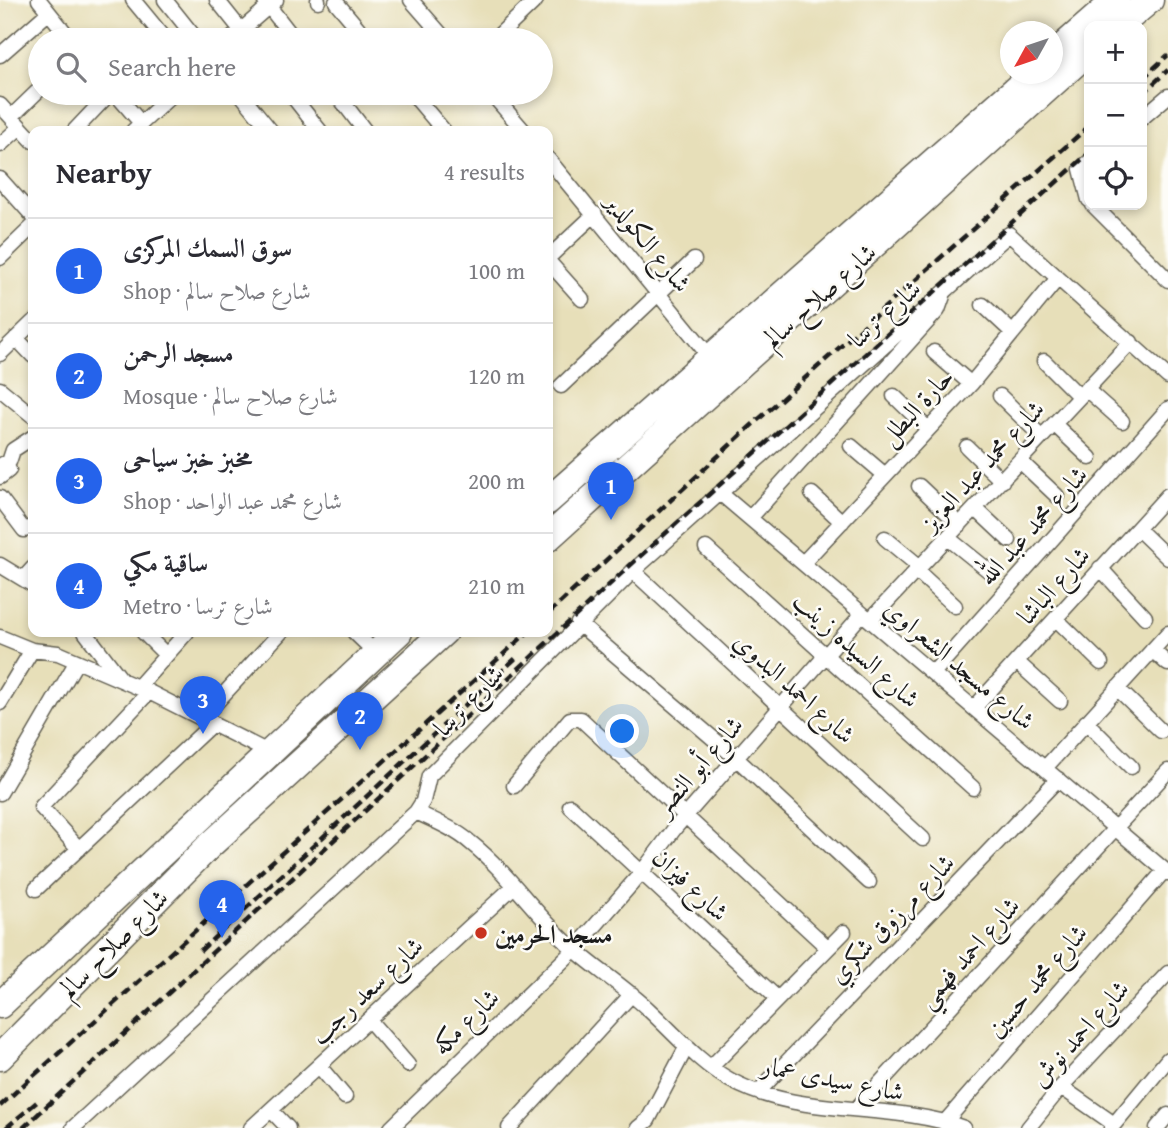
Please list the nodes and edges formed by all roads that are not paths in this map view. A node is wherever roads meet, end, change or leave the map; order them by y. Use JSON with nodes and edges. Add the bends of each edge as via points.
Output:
{"nodes":[{"id":1,"x":39,"y":0,"type":"edge"},
{"id":2,"x":133,"y":0,"type":"edge"},
{"id":3,"x":165,"y":0,"type":"edge"},
{"id":4,"x":216,"y":0,"type":"edge"},
{"id":5,"x":411,"y":0,"type":"edge"},
{"id":6,"x":537,"y":0,"type":"edge"},
{"id":7,"x":1116,"y":0,"type":"edge"},
{"id":8,"x":1150,"y":0,"type":"edge"},
{"id":9,"x":270,"y":2,"type":"edge"},
{"id":10,"x":336,"y":2,"type":"dead end"},
{"id":11,"x":48,"y":13,"type":"junction"},
{"id":12,"x":1125,"y":21,"type":"edge"},
{"id":13,"x":31,"y":28,"type":"edge"},
{"id":14,"x":61,"y":28,"type":"edge"},
{"id":15,"x":156,"y":28,"type":"edge"},
{"id":16,"x":187,"y":28,"type":"edge"},
{"id":17,"x":234,"y":28,"type":"edge"},
{"id":18,"x":248,"y":28,"type":"edge"},
{"id":19,"x":287,"y":28,"type":"edge"},
{"id":20,"x":358,"y":28,"type":"edge"},
{"id":21,"x":436,"y":28,"type":"edge"},
{"id":22,"x":507,"y":28,"type":"edge"},
{"id":23,"x":28,"y":30,"type":"edge"},
{"id":24,"x":1063,"y":46,"type":"edge"},
{"id":25,"x":0,"y":55,"type":"edge"},
{"id":26,"x":1084,"y":55,"type":"edge"},
{"id":27,"x":1025,"y":84,"type":"edge"},
{"id":28,"x":1168,"y":96,"type":"edge"},
{"id":29,"x":0,"y":105,"type":"edge"},
{"id":30,"x":28,"y":105,"type":"edge"},
{"id":31,"x":99,"y":105,"type":"edge"},
{"id":32,"x":124,"y":105,"type":"edge"},
{"id":33,"x":162,"y":105,"type":"edge"},
{"id":34,"x":250,"y":105,"type":"edge"},
{"id":35,"x":299,"y":105,"type":"edge"},
{"id":36,"x":345,"y":105,"type":"edge"},
{"id":37,"x":422,"y":105,"type":"edge"},
{"id":38,"x":499,"y":105,"type":"edge"},
{"id":39,"x":1147,"y":114,"type":"edge"},
{"id":40,"x":15,"y":122,"type":"junction"},
{"id":41,"x":79,"y":126,"type":"edge"},
{"id":42,"x":137,"y":126,"type":"edge"},
{"id":43,"x":140,"y":126,"type":"edge"},
{"id":44,"x":267,"y":126,"type":"edge"},
{"id":45,"x":316,"y":126,"type":"edge"},
{"id":46,"x":361,"y":126,"type":"edge"},
{"id":47,"x":440,"y":126,"type":"edge"},
{"id":48,"x":514,"y":126,"type":"edge"},
{"id":49,"x":987,"y":129,"type":"junction"},
{"id":50,"x":28,"y":136,"type":"edge"},
{"id":51,"x":0,"y":145,"type":"edge"},
{"id":52,"x":553,"y":165,"type":"edge"},
{"id":53,"x":2,"y":186,"type":"edge"},
{"id":54,"x":1098,"y":210,"type":"edge"},
{"id":55,"x":28,"y":211,"type":"edge"},
{"id":56,"x":595,"y":214,"type":"junction"},
{"id":57,"x":28,"y":231,"type":"edge"},
{"id":58,"x":553,"y":255,"type":"edge"},
{"id":59,"x":0,"y":258,"type":"edge"},
{"id":60,"x":694,"y":260,"type":"dead end"},
{"id":61,"x":553,"y":266,"type":"edge"},
{"id":62,"x":1058,"y":278,"type":"junction"},
{"id":63,"x":1168,"y":279,"type":"edge"},
{"id":64,"x":943,"y":292,"type":"junction"},
{"id":65,"x":660,"y":293,"type":"junction"},
{"id":66,"x":582,"y":299,"type":"dead end"},
{"id":67,"x":983,"y":305,"type":"dead end"},
{"id":68,"x":28,"y":327,"type":"edge"},
{"id":69,"x":1012,"y":332,"type":"junction"},
{"id":70,"x":16,"y":338,"type":"junction"},
{"id":71,"x":1130,"y":342,"type":"junction"},
{"id":72,"x":28,"y":351,"type":"edge"},
{"id":73,"x":933,"y":352,"type":"dead end"},
{"id":74,"x":0,"y":354,"type":"edge"},
{"id":75,"x":710,"y":357,"type":"junction"},
{"id":76,"x":1044,"y":361,"type":"dead end"},
{"id":77,"x":1165,"y":368,"type":"edge"},
{"id":78,"x":971,"y":384,"type":"junction"},
{"id":79,"x":561,"y":386,"type":"dead end"},
{"id":80,"x":0,"y":389,"type":"edge"},
{"id":81,"x":1083,"y":393,"type":"junction"},
{"id":82,"x":894,"y":396,"type":"dead end"},
{"id":83,"x":1000,"y":396,"type":"dead end"},
{"id":84,"x":1168,"y":409,"type":"edge"},
{"id":85,"x":28,"y":412,"type":"edge"},
{"id":86,"x":1122,"y":421,"type":"dead end"},
{"id":87,"x":1054,"y":424,"type":"junction"},
{"id":88,"x":928,"y":429,"type":"junction"},
{"id":89,"x":1042,"y":437,"type":"junction"},
{"id":90,"x":28,"y":440,"type":"edge"},
{"id":91,"x":851,"y":446,"type":"dead end"},
{"id":92,"x":967,"y":447,"type":"dead end"},
{"id":93,"x":1090,"y":458,"type":"dead end"},
{"id":94,"x":1020,"y":460,"type":"junction"},
{"id":95,"x":885,"y":475,"type":"junction"},
{"id":96,"x":0,"y":477,"type":"edge"},
{"id":97,"x":1002,"y":481,"type":"junction"},
{"id":98,"x":919,"y":486,"type":"dead end"},
{"id":99,"x":557,"y":493,"type":"edge"},
{"id":100,"x":720,"y":493,"type":"junction"},
{"id":101,"x":812,"y":494,"type":"dead end"},
{"id":102,"x":1168,"y":495,"type":"edge"},
{"id":103,"x":1057,"y":496,"type":"dead end"},
{"id":104,"x":0,"y":498,"type":"edge"},
{"id":105,"x":584,"y":505,"type":"junction"},
{"id":106,"x":976,"y":509,"type":"junction"},
{"id":107,"x":750,"y":519,"type":"junction"},
{"id":108,"x":842,"y":522,"type":"junction"},
{"id":109,"x":960,"y":525,"type":"junction"},
{"id":110,"x":28,"y":529,"type":"edge"},
{"id":111,"x":1138,"y":529,"type":"junction"},
{"id":112,"x":553,"y":533,"type":"edge"},
{"id":113,"x":886,"y":538,"type":"dead end"},
{"id":114,"x":948,"y":538,"type":"junction"},
{"id":115,"x":1009,"y":540,"type":"dead end"},
{"id":116,"x":706,"y":548,"type":"dead end"},
{"id":117,"x":1168,"y":558,"type":"edge"},
{"id":118,"x":803,"y":563,"type":"junction"},
{"id":119,"x":0,"y":565,"type":"edge"},
{"id":120,"x":1100,"y":568,"type":"junction"},
{"id":121,"x":918,"y":569,"type":"junction"},
{"id":122,"x":633,"y":571,"type":"junction"},
{"id":123,"x":989,"y":571,"type":"dead end"},
{"id":124,"x":28,"y":576,"type":"edge"},
{"id":125,"x":955,"y":606,"type":"dead end"},
{"id":126,"x":866,"y":617,"type":"junction"},
{"id":127,"x":1145,"y":617,"type":"dead end"},
{"id":128,"x":1056,"y":619,"type":"junction"},
{"id":129,"x":578,"y":623,"type":"junction"},
{"id":130,"x":1168,"y":633,"type":"edge"},
{"id":131,"x":0,"y":637,"type":"edge"},
{"id":132,"x":95,"y":637,"type":"edge"},
{"id":133,"x":148,"y":637,"type":"edge"},
{"id":134,"x":182,"y":637,"type":"edge"},
{"id":135,"x":277,"y":637,"type":"edge"},
{"id":136,"x":359,"y":637,"type":"edge"},
{"id":137,"x":394,"y":637,"type":"edge"},
{"id":138,"x":438,"y":637,"type":"edge"},
{"id":139,"x":32,"y":650,"type":"junction"},
{"id":140,"x":1152,"y":650,"type":"junction"},
{"id":141,"x":376,"y":653,"type":"junction"},
{"id":142,"x":166,"y":654,"type":"junction"},
{"id":143,"x":827,"y":654,"type":"junction"},
{"id":144,"x":78,"y":661,"type":"junction"},
{"id":145,"x":1017,"y":662,"type":"junction"},
{"id":146,"x":1101,"y":663,"type":"dead end"},
{"id":147,"x":1168,"y":664,"type":"edge"},
{"id":148,"x":933,"y":673,"type":"junction"},
{"id":149,"x":121,"y":680,"type":"junction"},
{"id":150,"x":1117,"y":688,"type":"junction"},
{"id":151,"x":143,"y":689,"type":"junction"},
{"id":152,"x":1060,"y":702,"type":"dead end"},
{"id":153,"x":0,"y":703,"type":"edge"},
{"id":154,"x":781,"y":708,"type":"junction"},
{"id":155,"x":974,"y":708,"type":"junction"},
{"id":156,"x":207,"y":720,"type":"junction"},
{"id":157,"x":1086,"y":722,"type":"junction"},
{"id":158,"x":1161,"y":731,"type":"dead end"},
{"id":159,"x":268,"y":752,"type":"junction"},
{"id":160,"x":736,"y":758,"type":"junction"},
{"id":161,"x":1130,"y":767,"type":"dead end"},
{"id":162,"x":1045,"y":768,"type":"junction"},
{"id":163,"x":1168,"y":771,"type":"edge"},
{"id":164,"x":1058,"y":779,"type":"junction"},
{"id":165,"x":514,"y":786,"type":"dead end"},
{"id":166,"x":973,"y":788,"type":"dead end"},
{"id":167,"x":0,"y":793,"type":"edge"},
{"id":168,"x":570,"y":806,"type":"dead end"},
{"id":169,"x":416,"y":812,"type":"junction"},
{"id":170,"x":685,"y":816,"type":"junction"},
{"id":171,"x":1113,"y":827,"type":"junction"},
{"id":172,"x":923,"y":839,"type":"dead end"},
{"id":173,"x":174,"y":844,"type":"junction"},
{"id":174,"x":79,"y":849,"type":"junction"},
{"id":175,"x":190,"y":865,"type":"junction"},
{"id":176,"x":149,"y":866,"type":"junction"},
{"id":177,"x":1166,"y":869,"type":"edge"},
{"id":178,"x":642,"y":872,"type":"junction"},
{"id":179,"x":869,"y":882,"type":"dead end"},
{"id":180,"x":171,"y":883,"type":"junction"},
{"id":181,"x":513,"y":887,"type":"junction"},
{"id":182,"x":37,"y":889,"type":"dead end"},
{"id":183,"x":844,"y":932,"type":"dead end"},
{"id":184,"x":828,"y":948,"type":"junction"},
{"id":185,"x":574,"y":950,"type":"junction"},
{"id":186,"x":1168,"y":973,"type":"edge"},
{"id":187,"x":632,"y":994,"type":"junction"},
{"id":188,"x":778,"y":999,"type":"junction"},
{"id":189,"x":0,"y":1005,"type":"edge"},
{"id":190,"x":369,"y":1020,"type":"junction"},
{"id":191,"x":687,"y":1046,"type":"junction"},
{"id":192,"x":0,"y":1057,"type":"edge"},
{"id":193,"x":1168,"y":1059,"type":"edge"},
{"id":194,"x":408,"y":1065,"type":"dead end"},
{"id":195,"x":319,"y":1066,"type":"junction"},
{"id":196,"x":710,"y":1067,"type":"junction"},
{"id":197,"x":1061,"y":1087,"type":"junction"},
{"id":198,"x":758,"y":1091,"type":"junction"},
{"id":199,"x":345,"y":1097,"type":"dead end"},
{"id":200,"x":857,"y":1108,"type":"junction"},
{"id":201,"x":271,"y":1110,"type":"junction"},
{"id":202,"x":1168,"y":1115,"type":"edge"},
{"id":203,"x":954,"y":1126,"type":"edge"},
{"id":204,"x":1113,"y":1126,"type":"edge"},
{"id":205,"x":73,"y":1128,"type":"edge"},
{"id":206,"x":251,"y":1128,"type":"edge"},
{"id":207,"x":288,"y":1128,"type":"edge"},
{"id":208,"x":391,"y":1128,"type":"edge"},
{"id":209,"x":509,"y":1128,"type":"edge"},
{"id":210,"x":638,"y":1128,"type":"edge"},
{"id":211,"x":1028,"y":1128,"type":"edge"},
{"id":212,"x":1157,"y":1128,"type":"edge"}],
"edges":[{"from":1,"to":11,"type":"street"},
{"from":2,"to":15,"type":"street"},
{"from":3,"to":16,"type":"street"},
{"from":4,"to":17,"type":"street"},
{"from":5,"to":21,"type":"street"},
{"from":6,"to":22,"type":"street"},
{"from":7,"to":24,"type":"highway"},
{"from":8,"to":12,"type":"highway"},
{"from":9,"to":18,"type":"street"},
{"from":9,"to":19,"type":"street"},
{"from":10,"to":20,"type":"street"},
{"from":11,"to":13,"type":"street"},
{"from":11,"to":14,"type":"street"},
{"from":23,"to":25,"type":"street"},
{"from":26,"to":49,"type":"highway","name":"شارع صلاح سالم"},
{"from":27,"to":49,"type":"highway","name":"شارع صلاح سالم"},
{"from":28,"to":39,"type":"street"},
{"from":29,"to":40,"type":"street"},
{"from":30,"to":40,"type":"street"},
{"from":31,"to":41,"type":"street"},
{"from":32,"to":42,"type":"street"},
{"from":33,"to":43,"type":"street"},
{"from":34,"to":44,"type":"street"},
{"from":35,"to":45,"type":"street"},
{"from":36,"to":46,"type":"street"},
{"from":37,"to":47,"type":"street"},
{"from":38,"to":48,"type":"street"},
{"from":40,"to":50,"type":"street"},
{"from":40,"to":51,"type":"street"},
{"from":49,"to":75,"type":"highway","name":"شارع صلاح سالم"},
{"from":49,"to":105,"type":"highway","name":"شارع صلاح سالم"},
{"from":52,"to":56,"type":"street","name":"شارع الكولدير"},
{"from":53,"to":55,"type":"street"},
{"from":54,"to":63,"type":"street"},
{"from":56,"to":58,"type":"street"},
{"from":56,"to":65,"type":"street","name":"شارع الكولدير"},
{"from":57,"to":59,"type":"street"},
{"from":60,"to":65,"type":"street"},
{"from":61,"to":66,"type":"street"},
{"from":62,"to":64,"type":"street","name":"شارع ترسا","via":[[1009,234]]},
{"from":62,"to":69,"type":"street","name":"حارة البطل"},
{"from":62,"to":71,"type":"street"},
{"from":64,"to":100,"type":"street","name":"شارع ترسا"},
{"from":64,"to":107,"type":"street","via":[[938,310]]},
{"from":65,"to":75,"type":"street","name":"شارع الكولدير"},
{"from":65,"to":79,"type":"street"},
{"from":67,"to":69,"type":"street"},
{"from":68,"to":70,"type":"street"},
{"from":69,"to":78,"type":"street","name":"حارة البطل"},
{"from":70,"to":72,"type":"street"},
{"from":70,"to":74,"type":"street"},
{"from":71,"to":77,"type":"street"},
{"from":71,"to":81,"type":"street","name":"شارع محمد عبد العزيز"},
{"from":73,"to":78,"type":"street"},
{"from":75,"to":99,"type":"highway","name":"شارع صلاح سالم"},
{"from":76,"to":81,"type":"street"},
{"from":78,"to":88,"type":"street","name":"حارة البطل"},
{"from":80,"to":85,"type":"street"},
{"from":81,"to":86,"type":"street"},
{"from":81,"to":87,"type":"street","name":"شارع محمد عبد العزيز"},
{"from":82,"to":88,"type":"street"},
{"from":83,"to":89,"type":"street"},
{"from":84,"to":148,"type":"street","name":"شارع محمد عبد الله"},
{"from":87,"to":89,"type":"street","name":"شارع محمد عبد العزيز"},
{"from":87,"to":93,"type":"street"},
{"from":88,"to":95,"type":"street","name":"حارة البطل"},
{"from":89,"to":94,"type":"street","name":"شارع محمد عبد العزيز"},
{"from":90,"to":96,"type":"street","via":[[13,450],[9,462],[3,464],[9,470]]},
{"from":91,"to":95,"type":"street"},
{"from":92,"to":97,"type":"street"},
{"from":94,"to":97,"type":"street","name":"شارع محمد عبد العزيز"},
{"from":94,"to":103,"type":"street"},
{"from":95,"to":108,"type":"street","name":"حارة البطل"},
{"from":97,"to":106,"type":"street","name":"شارع محمد عبد العزيز"},
{"from":98,"to":109,"type":"street"},
{"from":99,"to":105,"type":"highway"},
{"from":100,"to":107,"type":"street","name":"شارع مسجد الشعراوي"},
{"from":100,"to":122,"type":"street","name":"شارع ترسا"},
{"from":101,"to":108,"type":"street"},
{"from":102,"to":111,"type":"street","name":"شارع الباشا"},
{"from":104,"to":110,"type":"street","via":[[24,530]]},
{"from":105,"to":112,"type":"highway","name":"شارع صلاح سالم"},
{"from":106,"to":109,"type":"street","name":"شارع محمد عبد العزيز"},
{"from":106,"to":115,"type":"street"},
{"from":107,"to":118,"type":"street","name":"شارع مسجد الشعراوي"},
{"from":108,"to":118,"type":"street","name":"حارة البطل"},
{"from":109,"to":114,"type":"street","name":"شارع محمد عبد العزيز"},
{"from":111,"to":117,"type":"street"},
{"from":111,"to":120,"type":"street","name":"شارع الباشا"},
{"from":113,"to":121,"type":"street"},
{"from":114,"to":121,"type":"street","name":"شارع محمد عبد العزيز"},
{"from":114,"to":123,"type":"street"},
{"from":116,"to":143,"type":"street","name":"شارع السيده زينب"},
{"from":118,"to":126,"type":"street","name":"شارع مسجد الشعراوي"},
{"from":119,"to":124,"type":"street"},
{"from":120,"to":127,"type":"street"},
{"from":120,"to":128,"type":"street","name":"شارع الباشا"},
{"from":121,"to":125,"type":"street"},
{"from":121,"to":126,"type":"street","name":"شارع محمد عبد العزيز"},
{"from":122,"to":129,"type":"street","name":"شارع ترسا"},
{"from":122,"to":154,"type":"street","name":"شارع احمد البدوي"},
{"from":126,"to":143,"type":"street","name":"شارع أبو النصر"},
{"from":126,"to":148,"type":"street","name":"شارع مسجد الشعراوي"},
{"from":128,"to":145,"type":"street","name":"شارع الباشا"},
{"from":128,"to":146,"type":"street"},
{"from":129,"to":160,"type":"street"},
{"from":129,"to":169,"type":"street","name":"شارع ترسا","via":[[429,776]]},
{"from":130,"to":140,"type":"street"},
{"from":131,"to":139,"type":"street"},
{"from":132,"to":149,"type":"street"},
{"from":133,"to":142,"type":"street"},
{"from":134,"to":142,"type":"street"},
{"from":135,"to":156,"type":"street"},
{"from":136,"to":141,"type":"street"},
{"from":137,"to":141,"type":"highway","name":"شارع صلاح سالم"},
{"from":138,"to":175,"type":"highway","name":"شارع صلاح سالم"},
{"from":139,"to":144,"type":"street"},
{"from":139,"to":153,"type":"street"},
{"from":140,"to":147,"type":"street"},
{"from":140,"to":150,"type":"street"},
{"from":141,"to":159,"type":"highway","name":"شارع صلاح سالم"},
{"from":142,"to":151,"type":"street"},
{"from":143,"to":154,"type":"street","name":"شارع أبو النصر"},
{"from":143,"to":166,"type":"street","name":"شارع السيده زينب"},
{"from":144,"to":149,"type":"street"},
{"from":144,"to":167,"type":"street"},
{"from":145,"to":152,"type":"street"},
{"from":145,"to":155,"type":"street","name":"شارع الباشا"},
{"from":148,"to":155,"type":"street","name":"شارع مسجد الشعراوي"},
{"from":149,"to":151,"type":"street"},
{"from":150,"to":157,"type":"street"},
{"from":150,"to":158,"type":"street"},
{"from":151,"to":156,"type":"street"},
{"from":151,"to":174,"type":"street","via":[[41,807]]},
{"from":154,"to":160,"type":"street","name":"شارع أبو النصر"},
{"from":154,"to":172,"type":"street","name":"شارع احمد البدوي"},
{"from":155,"to":162,"type":"street","name":"شارع مسجد الشعراوي"},
{"from":156,"to":159,"type":"street"},
{"from":156,"to":174,"type":"street"},
{"from":157,"to":161,"type":"street"},
{"from":157,"to":162,"type":"street"},
{"from":159,"to":173,"type":"highway","name":"شارع صلاح سالم"},
{"from":160,"to":170,"type":"street","name":"شارع أبو النصر"},
{"from":160,"to":179,"type":"street"},
{"from":162,"to":164,"type":"street","name":"شارع مسجد الشعراوي"},
{"from":163,"to":171,"type":"street","name":"شارع احمد فهمي"},
{"from":164,"to":171,"type":"street","name":"شارع مسجد الشعراوي"},
{"from":164,"to":198,"type":"street","name":"شارع مرزوق شكري"},
{"from":165,"to":170,"type":"street","via":[[570,719],[578,718]]},
{"from":168,"to":178,"type":"street","name":"شارع فيزان"},
{"from":169,"to":181,"type":"street","name":"شارع سيدى عمار","via":[[473,844]]},
{"from":169,"to":205,"type":"street","name":"شارع ترسا"},
{"from":170,"to":178,"type":"street","name":"شارع أبو النصر"},
{"from":170,"to":184,"type":"street"},
{"from":171,"to":177,"type":"street","name":"شارع مسجد الشعراوي"},
{"from":171,"to":200,"type":"street","name":"شارع احمد فهمي"},
{"from":173,"to":175,"type":"highway","via":[[175,857]]},
{"from":173,"to":176,"type":"highway","name":"شارع صلاح سالم"},
{"from":174,"to":182,"type":"street"},
{"from":175,"to":180,"type":"highway","name":"شارع صلاح سالم"},
{"from":176,"to":180,"type":"highway","via":[[164,866]]},
{"from":176,"to":189,"type":"highway","name":"شارع صلاح سالم"},
{"from":177,"to":203,"type":"street","name":"شارع محمد حسين"},
{"from":178,"to":185,"type":"street","name":"شارع أبو النصر"},
{"from":178,"to":188,"type":"street","name":"شارع فيزان"},
{"from":180,"to":192,"type":"highway","name":"شارع صلاح سالم"},
{"from":181,"to":185,"type":"street","name":"شارع سيدى عمار"},
{"from":181,"to":190,"type":"street","name":"شارع سعد رجب"},
{"from":183,"to":184,"type":"street"},
{"from":184,"to":188,"type":"street"},
{"from":185,"to":187,"type":"street","name":"شارع سيدى عمار"},
{"from":185,"to":208,"type":"street","name":"شارع مكه"},
{"from":186,"to":197,"type":"street","name":"شارع احمد نوش"},
{"from":187,"to":191,"type":"street","name":"شارع سيدى عمار"},
{"from":187,"to":209,"type":"street"},
{"from":188,"to":196,"type":"street"},
{"from":190,"to":194,"type":"street"},
{"from":190,"to":195,"type":"street","name":"شارع سعد رجب"},
{"from":191,"to":196,"type":"street","name":"شارع سيدى عمار"},
{"from":191,"to":210,"type":"street","via":[[648,1120]]},
{"from":193,"to":204,"type":"street"},
{"from":195,"to":199,"type":"street"},
{"from":195,"to":201,"type":"street","name":"شارع سعد رجب"},
{"from":196,"to":198,"type":"street","name":"شارع سيدى عمار"},
{"from":197,"to":204,"type":"street"},
{"from":197,"to":211,"type":"street","name":"شارع احمد نوش"},
{"from":198,"to":200,"type":"street","name":"شارع سيدى عمار","via":[[816,1105]]},
{"from":200,"to":203,"type":"street","name":"شارع سيدى عمار"},
{"from":201,"to":206,"type":"street","name":"شارع سعد رجب"},
{"from":201,"to":207,"type":"street"},
{"from":202,"to":212,"type":"street"}]}
